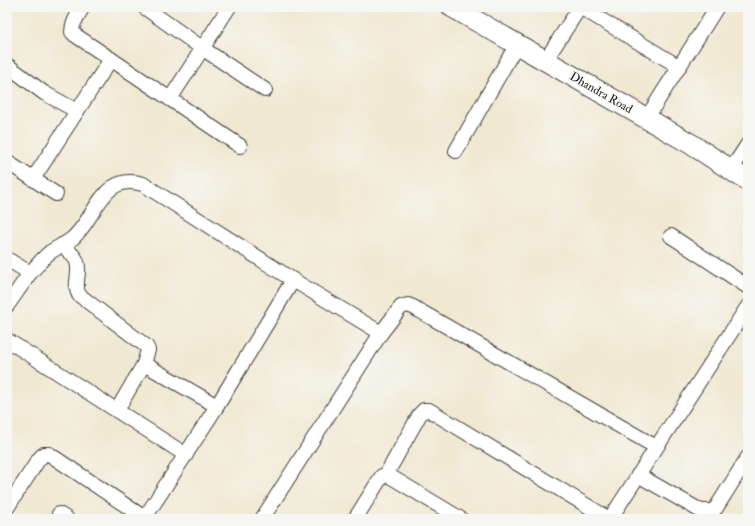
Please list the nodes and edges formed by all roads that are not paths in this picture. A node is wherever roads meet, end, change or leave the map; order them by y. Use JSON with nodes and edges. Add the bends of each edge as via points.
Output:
{"nodes":[{"id":1,"x":83,"y":7,"type":"edge"},
{"id":2,"x":144,"y":7,"type":"edge"},
{"id":3,"x":229,"y":7,"type":"edge"},
{"id":4,"x":452,"y":7,"type":"edge"},
{"id":5,"x":580,"y":7,"type":"edge"},
{"id":6,"x":717,"y":7,"type":"edge"},
{"id":7,"x":517,"y":44,"type":"junction"},
{"id":8,"x":202,"y":48,"type":"junction"},
{"id":9,"x":111,"y":59,"type":"junction"},
{"id":10,"x":545,"y":61,"type":"junction"},
{"id":11,"x":7,"y":65,"type":"edge"},
{"id":12,"x":678,"y":66,"type":"junction"},
{"id":13,"x":265,"y":90,"type":"dead end"},
{"id":14,"x":170,"y":99,"type":"junction"},
{"id":15,"x":77,"y":111,"type":"junction"},
{"id":16,"x":646,"y":119,"type":"junction"},
{"id":17,"x":748,"y":144,"type":"edge"},
{"id":18,"x":240,"y":146,"type":"dead end"},
{"id":19,"x":456,"y":151,"type":"dead end"},
{"id":20,"x":7,"y":162,"type":"edge"},
{"id":21,"x":731,"y":170,"type":"junction"},
{"id":22,"x":33,"y":179,"type":"junction"},
{"id":23,"x":748,"y":181,"type":"edge"},
{"id":24,"x":56,"y":194,"type":"dead end"},
{"id":25,"x":671,"y":236,"type":"dead end"},
{"id":26,"x":62,"y":246,"type":"junction"},
{"id":27,"x":7,"y":259,"type":"edge"},
{"id":28,"x":30,"y":273,"type":"junction"},
{"id":29,"x":293,"y":280,"type":"junction"},
{"id":30,"x":748,"y":287,"type":"edge"},
{"id":31,"x":7,"y":306,"type":"edge"},
{"id":32,"x":747,"y":309,"type":"edge"},
{"id":33,"x":381,"y":333,"type":"junction"},
{"id":34,"x":7,"y":340,"type":"edge"},
{"id":35,"x":144,"y":364,"type":"junction"},
{"id":36,"x":217,"y":406,"type":"junction"},
{"id":37,"x":117,"y":410,"type":"junction"},
{"id":38,"x":656,"y":447,"type":"junction"},
{"id":39,"x":186,"y":455,"type":"junction"},
{"id":40,"x":748,"y":457,"type":"edge"},
{"id":41,"x":386,"y":475,"type":"junction"},
{"id":42,"x":638,"y":475,"type":"junction"},
{"id":43,"x":7,"y":508,"type":"edge"},
{"id":44,"x":145,"y":519,"type":"edge"},
{"id":45,"x":262,"y":519,"type":"edge"},
{"id":46,"x":355,"y":519,"type":"edge"},
{"id":47,"x":461,"y":519,"type":"edge"},
{"id":48,"x":610,"y":519,"type":"edge"}],
"edges":[{"from":1,"to":9,"type":"street","via":[[74,21],[72,32]]},
{"from":2,"to":8,"type":"street"},
{"from":3,"to":8,"type":"street"},
{"from":4,"to":7,"type":"street","name":"Dhandra Road"},
{"from":5,"to":10,"type":"street"},
{"from":5,"to":12,"type":"street"},
{"from":6,"to":12,"type":"street"},
{"from":7,"to":10,"type":"street","name":"Dhandra Road"},
{"from":7,"to":19,"type":"street"},
{"from":8,"to":13,"type":"street"},
{"from":8,"to":14,"type":"street"},
{"from":9,"to":14,"type":"street"},
{"from":9,"to":15,"type":"street"},
{"from":10,"to":16,"type":"street","name":"Dhandra Road"},
{"from":11,"to":15,"type":"street","via":[[44,93]]},
{"from":12,"to":16,"type":"street"},
{"from":14,"to":18,"type":"street"},
{"from":15,"to":22,"type":"street"},
{"from":16,"to":21,"type":"street","name":"Dhandra Road"},
{"from":17,"to":21,"type":"street"},
{"from":20,"to":22,"type":"street"},
{"from":21,"to":23,"type":"street","name":"Dhandra Road"},
{"from":22,"to":24,"type":"street"},
{"from":25,"to":30,"type":"street"},
{"from":26,"to":28,"type":"street","via":[[46,256]]},
{"from":26,"to":29,"type":"street","via":[[78,233],[101,199],[112,188],[123,182],[135,181]]},
{"from":26,"to":35,"type":"street","via":[[77,262],[79,269],[76,288],[79,295],[146,346],[148,353]]},
{"from":27,"to":28,"type":"street"},
{"from":28,"to":31,"type":"street"},
{"from":29,"to":33,"type":"street"},
{"from":29,"to":36,"type":"street"},
{"from":32,"to":38,"type":"street"},
{"from":33,"to":38,"type":"street","via":[[401,307],[413,307]]},
{"from":33,"to":45,"type":"street"},
{"from":34,"to":37,"type":"street"},
{"from":35,"to":36,"type":"street"},
{"from":35,"to":37,"type":"street"},
{"from":36,"to":39,"type":"street"},
{"from":37,"to":39,"type":"street"},
{"from":38,"to":42,"type":"street"},
{"from":39,"to":44,"type":"street"},
{"from":40,"to":42,"type":"street","via":[[712,511],[701,511]]},
{"from":41,"to":46,"type":"street","via":[[380,479]]},
{"from":41,"to":47,"type":"street"},
{"from":41,"to":48,"type":"street","via":[[420,414],[424,410],[429,410]]},
{"from":42,"to":48,"type":"street"},
{"from":43,"to":44,"type":"street","via":[[39,460],[44,454],[49,454]]}]}
